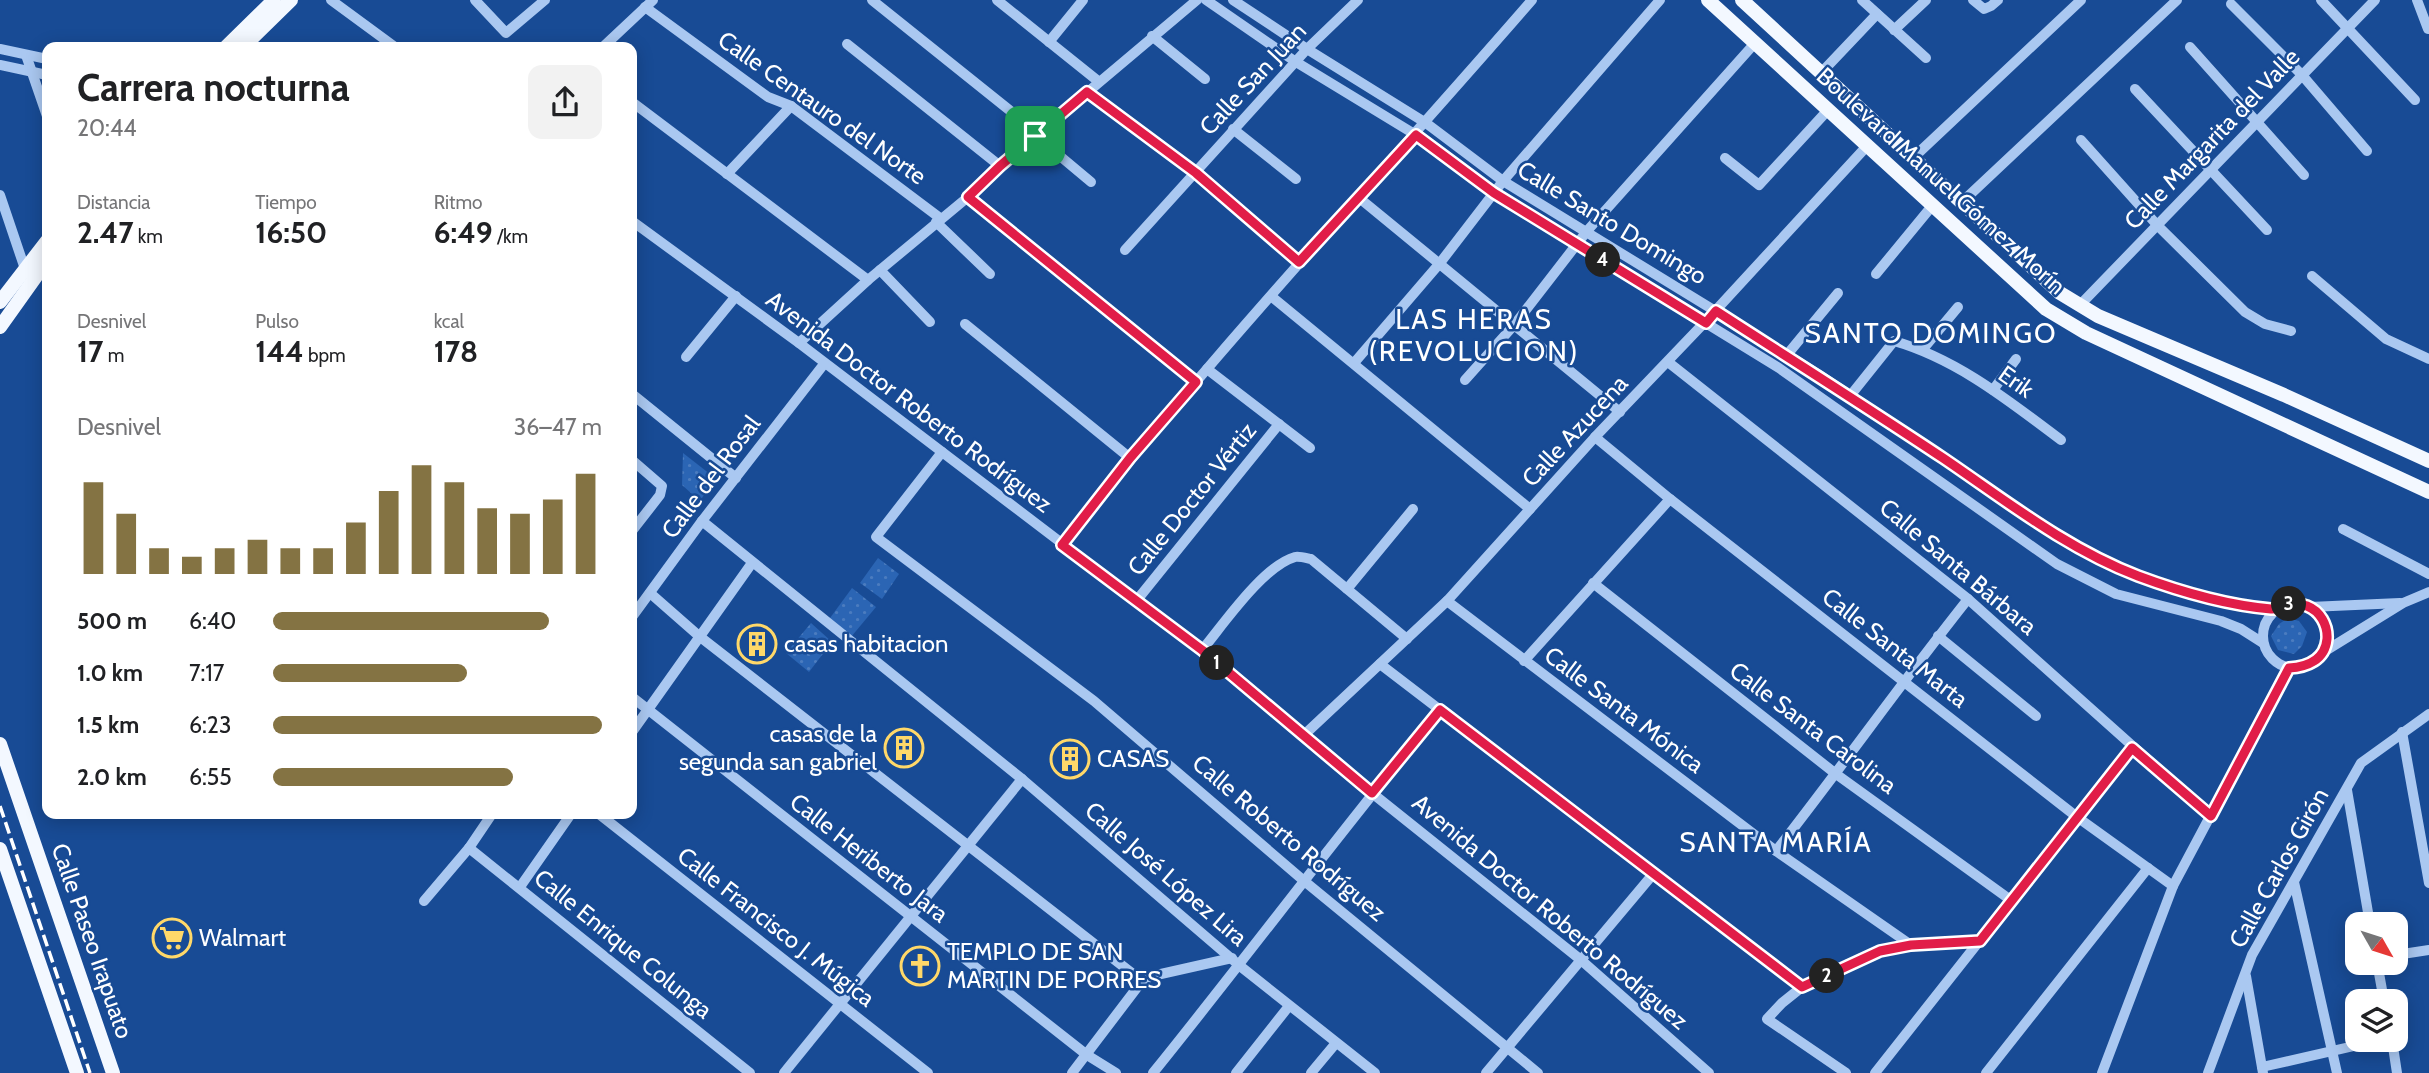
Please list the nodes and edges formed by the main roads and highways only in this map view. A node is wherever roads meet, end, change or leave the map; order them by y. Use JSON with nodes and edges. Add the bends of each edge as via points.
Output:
{"nodes":[{"id":1,"x":274,"y":0,"type":"edge"},
{"id":2,"x":291,"y":0,"type":"edge"},
{"id":3,"x":1708,"y":0,"type":"edge"},
{"id":4,"x":1742,"y":0,"type":"edge"},
{"id":5,"x":231,"y":42,"type":"edge"},
{"id":6,"x":248,"y":42,"type":"edge"},
{"id":7,"x":1935,"y":179,"type":"junction"},
{"id":8,"x":1920,"y":196,"type":"junction"},
{"id":9,"x":42,"y":247,"type":"edge"},
{"id":10,"x":42,"y":268,"type":"edge"},
{"id":11,"x":0,"y":302,"type":"edge"},
{"id":12,"x":0,"y":327,"type":"edge"},
{"id":13,"x":2429,"y":461,"type":"edge"},
{"id":14,"x":2429,"y":492,"type":"edge"},
{"id":15,"x":0,"y":744,"type":"edge"},
{"id":16,"x":0,"y":849,"type":"edge"},
{"id":17,"x":77,"y":1073,"type":"edge"},
{"id":18,"x":113,"y":1073,"type":"edge"}],
"edges":[{"from":1,"to":5,"type":"main road"},
{"from":2,"to":6,"type":"main road"},
{"from":3,"to":8,"type":"main road","name":"Boulevard Manuel Gómez Morín"},
{"from":4,"to":7,"type":"main road","name":"Boulevard Manuel Gómez Morín"},
{"from":7,"to":8,"type":"main road"},
{"from":7,"to":13,"type":"main road","name":"Boulevard Manuel Gómez Morín","via":[[2042,279],[2079,306]]},
{"from":8,"to":14,"type":"main road","name":"Boulevard Manuel Gómez Morín","via":[[2025,292],[2065,322]]},
{"from":9,"to":11,"type":"main road"},
{"from":10,"to":12,"type":"main road"},
{"from":15,"to":18,"type":"main road","name":"Calle Paseo Irapuato"},
{"from":16,"to":17,"type":"main road"}]}
